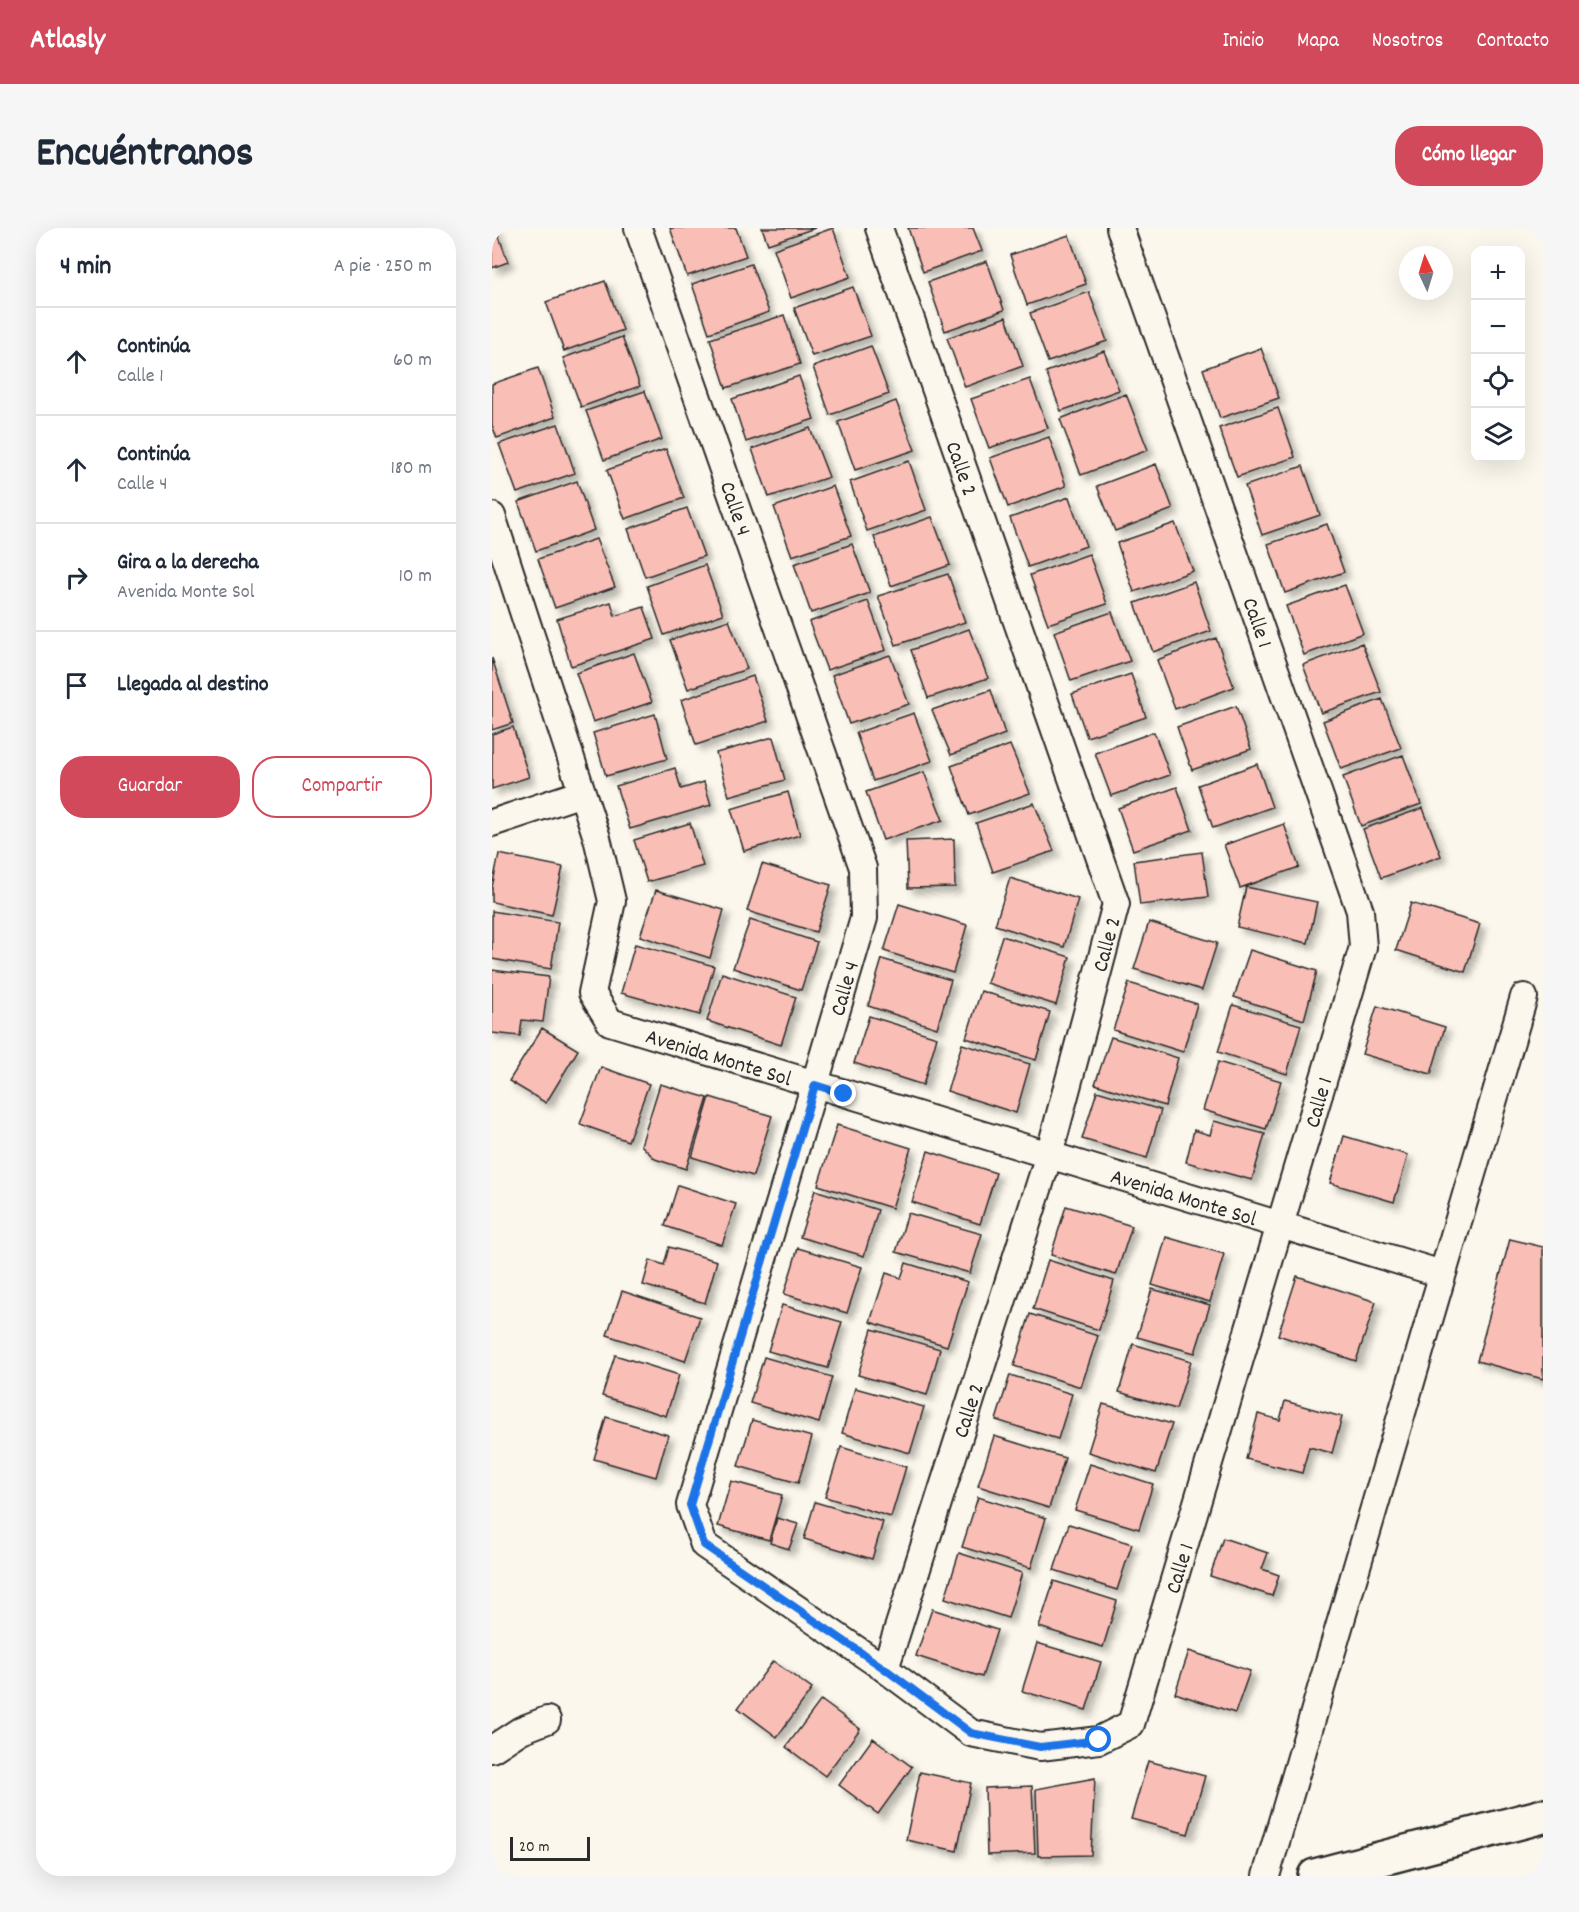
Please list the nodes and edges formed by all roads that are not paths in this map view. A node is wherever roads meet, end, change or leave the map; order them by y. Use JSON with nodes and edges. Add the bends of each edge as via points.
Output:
{"nodes":[{"id":1,"x":638,"y":228,"type":"edge"},
{"id":2,"x":879,"y":228,"type":"edge"},
{"id":3,"x":1120,"y":228,"type":"edge"},
{"id":4,"x":492,"y":516,"type":"edge"},
{"id":5,"x":582,"y":793,"type":"junction"},
{"id":6,"x":492,"y":823,"type":"edge"},
{"id":7,"x":1524,"y":998,"type":"dead end"},
{"id":8,"x":815,"y":1085,"type":"junction"},
{"id":9,"x":1049,"y":1155,"type":"junction"},
{"id":10,"x":1281,"y":1225,"type":"junction"},
{"id":11,"x":1442,"y":1274,"type":"junction"},
{"id":12,"x":885,"y":1669,"type":"junction"},
{"id":13,"x":547,"y":1720,"type":"dead end"},
{"id":14,"x":492,"y":1749,"type":"edge"},
{"id":15,"x":1543,"y":1816,"type":"edge"},
{"id":16,"x":1266,"y":1876,"type":"edge"},
{"id":17,"x":1315,"y":1876,"type":"edge"}],
"edges":[{"from":1,"to":8,"type":"street","name":"Calle 4","via":[[863,868],[864,918]]},
{"from":2,"to":9,"type":"street","name":"Calle 2","via":[[1116,904]]},
{"from":3,"to":10,"type":"street","name":"Calle 1","via":[[1360,911],[1362,947]]},
{"from":4,"to":5,"type":"street","name":"Avenida Monte Sol"},
{"from":5,"to":6,"type":"street"},
{"from":5,"to":8,"type":"street","name":"Avenida Monte Sol","via":[[612,902],[592,993],[610,1022]]},
{"from":7,"to":11,"type":"street"},
{"from":8,"to":9,"type":"street","name":"Avenida Monte Sol"},
{"from":8,"to":12,"type":"street","name":"Calle 4","via":[[690,1505],[704,1545]]},
{"from":9,"to":10,"type":"street","name":"Avenida Monte Sol"},
{"from":9,"to":12,"type":"street","name":"Calle 2"},
{"from":10,"to":11,"type":"street","name":"Avenida Monte Sol"},
{"from":10,"to":12,"type":"street","name":"Calle 1","via":[[1131,1724],[1099,1740],[1040,1747],[971,1733]]},
{"from":11,"to":16,"type":"street"},
{"from":13,"to":14,"type":"street","via":[[520,1730]]},
{"from":15,"to":17,"type":"street"}]}
